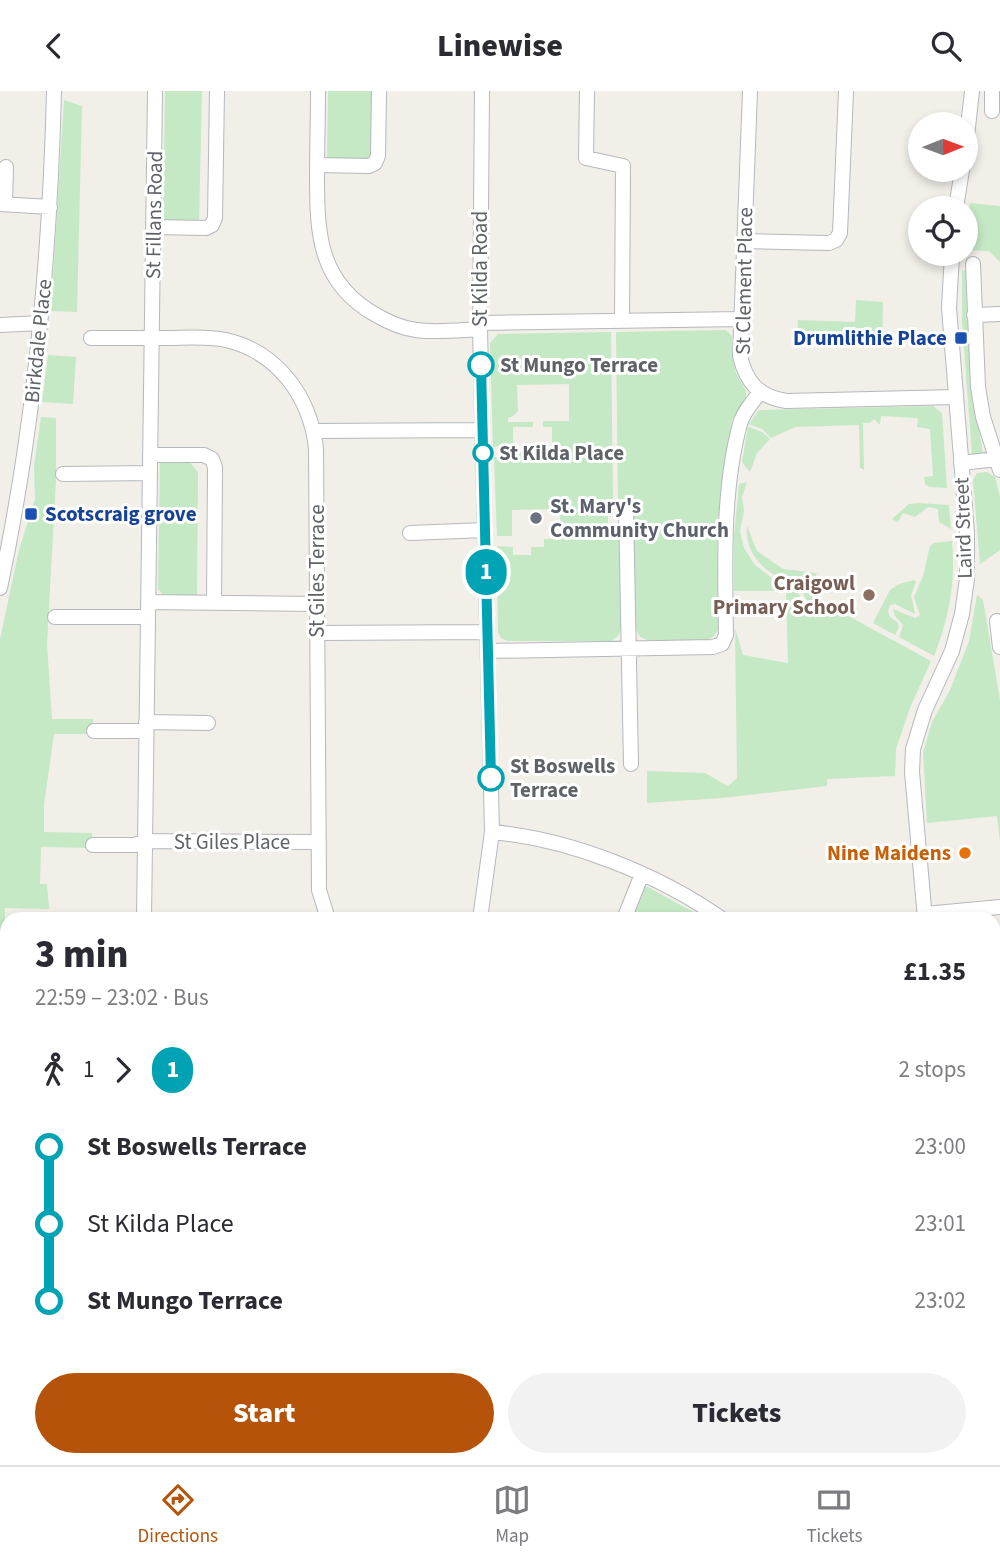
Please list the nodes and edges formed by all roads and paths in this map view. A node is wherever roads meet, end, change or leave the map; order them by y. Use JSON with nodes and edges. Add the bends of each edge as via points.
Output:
{"nodes":[{"id":1,"x":54,"y":91,"type":"edge"},
{"id":2,"x":155,"y":91,"type":"edge"},
{"id":3,"x":217,"y":91,"type":"edge"},
{"id":4,"x":318,"y":91,"type":"edge"},
{"id":5,"x":379,"y":91,"type":"edge"},
{"id":6,"x":482,"y":91,"type":"edge"},
{"id":7,"x":587,"y":91,"type":"edge"},
{"id":8,"x":750,"y":91,"type":"edge"},
{"id":9,"x":846,"y":91,"type":"edge"},
{"id":10,"x":972,"y":91,"type":"edge"},
{"id":11,"x":992,"y":91,"type":"edge"},
{"id":12,"x":992,"y":111,"type":"dead end"},
{"id":13,"x":970,"y":112,"type":"edge"},
{"id":14,"x":317,"y":165,"type":"junction"},
{"id":15,"x":6,"y":167,"type":"dead end"},
{"id":16,"x":3,"y":204,"type":"edge"},
{"id":17,"x":50,"y":207,"type":"junction"},
{"id":18,"x":154,"y":227,"type":"junction"},
{"id":19,"x":745,"y":241,"type":"junction"},
{"id":20,"x":951,"y":266,"type":"edge"},
{"id":21,"x":973,"y":266,"type":"edge"},
{"id":22,"x":1000,"y":314,"type":"edge"},
{"id":23,"x":974,"y":315,"type":"junction"},
{"id":24,"x":742,"y":319,"type":"junction"},
{"id":25,"x":622,"y":321,"type":"junction"},
{"id":26,"x":41,"y":323,"type":"junction"},
{"id":27,"x":0,"y":325,"type":"edge"},
{"id":28,"x":480,"y":326,"type":"junction"},
{"id":29,"x":91,"y":338,"type":"dead end"},
{"id":30,"x":152,"y":338,"type":"junction"},
{"id":31,"x":760,"y":392,"type":"junction"},
{"id":32,"x":956,"y":397,"type":"junction"},
{"id":33,"x":482,"y":430,"type":"junction"},
{"id":34,"x":314,"y":431,"type":"junction"},
{"id":35,"x":150,"y":455,"type":"junction"},
{"id":36,"x":961,"y":463,"type":"junction"},
{"id":37,"x":998,"y":465,"type":"edge"},
{"id":38,"x":150,"y":473,"type":"junction"},
{"id":39,"x":63,"y":474,"type":"dead end"},
{"id":40,"x":626,"y":509,"type":"dead end"},
{"id":41,"x":485,"y":530,"type":"junction"},
{"id":42,"x":410,"y":533,"type":"dead end"},
{"id":43,"x":5,"y":541,"type":"edge"},
{"id":44,"x":0,"y":588,"type":"edge"},
{"id":45,"x":214,"y":603,"type":"junction"},
{"id":46,"x":318,"y":604,"type":"junction"},
{"id":47,"x":148,"y":610,"type":"junction"},
{"id":48,"x":55,"y":617,"type":"dead end"},
{"id":49,"x":997,"y":621,"type":"dead end"},
{"id":50,"x":487,"y":632,"type":"junction"},
{"id":51,"x":318,"y":633,"type":"junction"},
{"id":52,"x":1000,"y":647,"type":"edge"},
{"id":53,"x":628,"y":648,"type":"junction"},
{"id":54,"x":488,"y":651,"type":"junction"},
{"id":55,"x":208,"y":723,"type":"dead end"},
{"id":56,"x":146,"y":727,"type":"junction"},
{"id":57,"x":94,"y":731,"type":"dead end"},
{"id":58,"x":631,"y":764,"type":"dead end"},
{"id":59,"x":492,"y":832,"type":"junction"},
{"id":60,"x":145,"y":841,"type":"junction"},
{"id":61,"x":319,"y":842,"type":"junction"},
{"id":62,"x":93,"y":845,"type":"dead end"},
{"id":63,"x":642,"y":874,"type":"junction"},
{"id":64,"x":1000,"y":907,"type":"edge"},
{"id":65,"x":144,"y":912,"type":"edge"},
{"id":66,"x":326,"y":912,"type":"edge"},
{"id":67,"x":481,"y":912,"type":"edge"},
{"id":68,"x":627,"y":912,"type":"edge"},
{"id":69,"x":711,"y":912,"type":"edge"},
{"id":70,"x":925,"y":912,"type":"edge"},
{"id":71,"x":958,"y":912,"type":"edge"}],
"edges":[{"from":1,"to":17,"type":"street","name":"Birkdale Place"},
{"from":2,"to":18,"type":"street","name":"St Fillans Road"},
{"from":3,"to":18,"type":"street","via":[[212,225]]},
{"from":4,"to":14,"type":"street"},
{"from":5,"to":14,"type":"street","via":[[375,163]]},
{"from":6,"to":28,"type":"street","name":"St Kilda Road"},
{"from":7,"to":25,"type":"street","via":[[586,157],[623,166]]},
{"from":8,"to":19,"type":"street","name":"St Clement Place"},
{"from":9,"to":19,"type":"street","via":[[840,233],[836,240]]},
{"from":10,"to":13,"type":"street"},
{"from":11,"to":12,"type":"street"},
{"from":14,"to":28,"type":"street","via":[[317,223],[323,250],[346,293],[389,323],[414,330]]},
{"from":15,"to":16,"type":"street"},
{"from":16,"to":17,"type":"street"},
{"from":17,"to":26,"type":"street","name":"Birkdale Place"},
{"from":18,"to":30,"type":"street","name":"St Fillans Road"},
{"from":19,"to":24,"type":"street","name":"St Clement Place"},
{"from":20,"to":32,"type":"street","name":"Laird Street","via":[[949,308]]},
{"from":21,"to":23,"type":"street"},
{"from":22,"to":23,"type":"street"},
{"from":23,"to":37,"type":"street","via":[[978,387]]},
{"from":24,"to":25,"type":"street"},
{"from":24,"to":31,"type":"street","name":"St Clement Place","via":[[743,370]]},
{"from":25,"to":28,"type":"street"},
{"from":26,"to":27,"type":"street"},
{"from":26,"to":43,"type":"street","name":"Birkdale Place","via":[[27,440]]},
{"from":28,"to":33,"type":"street","name":"St Kilda Road"},
{"from":29,"to":30,"type":"street"},
{"from":30,"to":34,"type":"street","name":"St Giles Terrace","via":[[226,340],[266,358],[297,390]]},
{"from":30,"to":35,"type":"street","name":"St Fillans Road"},
{"from":31,"to":32,"type":"street","via":[[786,401]]},
{"from":31,"to":53,"type":"street","via":[[740,423],[732,471],[725,526],[726,635],[722,644]]},
{"from":32,"to":36,"type":"street","name":"Laird Street"},
{"from":33,"to":34,"type":"street"},
{"from":33,"to":41,"type":"street","name":"St Kilda Road"},
{"from":34,"to":46,"type":"street","name":"St Giles Terrace"},
{"from":35,"to":38,"type":"street","name":"St Fillans Road"},
{"from":35,"to":45,"type":"street","via":[[212,459]]},
{"from":36,"to":37,"type":"street"},
{"from":36,"to":70,"type":"street","name":"Laird Street","via":[[968,557],[962,614],[913,749]]},
{"from":38,"to":39,"type":"street"},
{"from":38,"to":47,"type":"street","name":"St Fillans Road"},
{"from":40,"to":53,"type":"street"},
{"from":41,"to":42,"type":"street"},
{"from":41,"to":50,"type":"street","name":"St Kilda Road"},
{"from":43,"to":44,"type":"street","name":"Birkdale Place"},
{"from":45,"to":46,"type":"street"},
{"from":45,"to":47,"type":"street"},
{"from":46,"to":51,"type":"street","name":"St Giles Terrace"},
{"from":47,"to":48,"type":"street"},
{"from":47,"to":56,"type":"street","name":"St Fillans Road"},
{"from":49,"to":52,"type":"street"},
{"from":50,"to":51,"type":"street"},
{"from":50,"to":54,"type":"street","name":"St Kilda Road"},
{"from":51,"to":61,"type":"street","name":"St Giles Terrace"},
{"from":53,"to":54,"type":"street"},
{"from":53,"to":58,"type":"street","via":[[638,747]]},
{"from":54,"to":59,"type":"street","name":"St Kilda Road"},
{"from":55,"to":56,"type":"street"},
{"from":56,"to":57,"type":"street"},
{"from":56,"to":60,"type":"street","name":"St Fillans Road"},
{"from":59,"to":63,"type":"street","via":[[579,850]]},
{"from":59,"to":67,"type":"street","name":"St Kilda Road"},
{"from":60,"to":61,"type":"street","name":"St Giles Place"},
{"from":60,"to":62,"type":"street"},
{"from":60,"to":65,"type":"street","name":"St Fillans Road"},
{"from":61,"to":66,"type":"street","name":"St Giles Terrace","via":[[319,890]]},
{"from":63,"to":68,"type":"street"},
{"from":63,"to":69,"type":"street"},
{"from":64,"to":71,"type":"street"}]}
